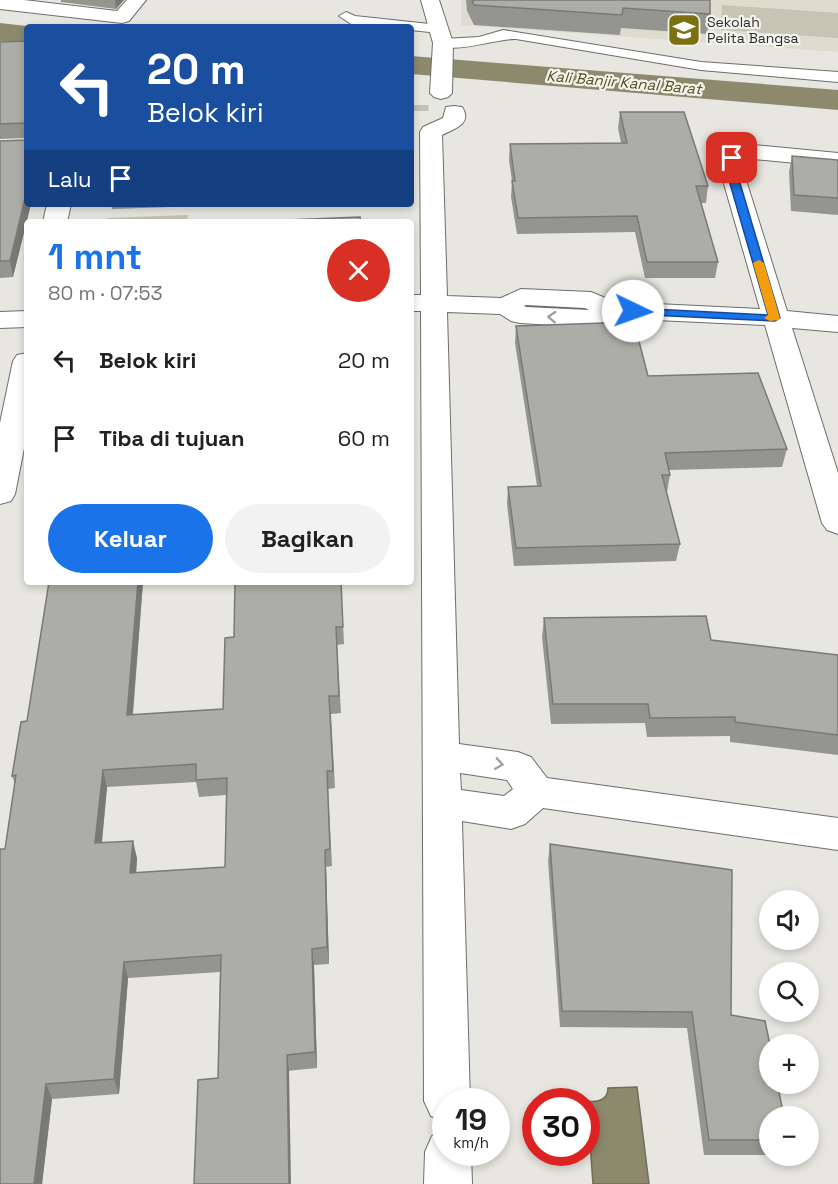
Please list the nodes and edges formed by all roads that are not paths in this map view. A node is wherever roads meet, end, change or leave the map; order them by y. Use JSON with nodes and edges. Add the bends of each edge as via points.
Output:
{"nodes":[{"id":1,"x":137,"y":0,"type":"edge"},
{"id":2,"x":430,"y":0,"type":"edge"},
{"id":3,"x":0,"y":3,"type":"edge"},
{"id":4,"x":346,"y":16,"type":"dead end"},
{"id":5,"x":370,"y":24,"type":"edge"},
{"id":6,"x":414,"y":33,"type":"edge"},
{"id":7,"x":442,"y":39,"type":"junction"},
{"id":8,"x":838,"y":78,"type":"edge"},
{"id":9,"x":838,"y":160,"type":"edge"},
{"id":10,"x":423,"y":303,"type":"edge"},
{"id":11,"x":775,"y":318,"type":"junction"},
{"id":12,"x":24,"y":319,"type":"edge"},
{"id":13,"x":0,"y":320,"type":"edge"},
{"id":14,"x":838,"y":324,"type":"edge"},
{"id":15,"x":24,"y":376,"type":"edge"},
{"id":16,"x":0,"y":494,"type":"edge"},
{"id":17,"x":838,"y":523,"type":"edge"},
{"id":18,"x":441,"y":756,"type":"junction"},
{"id":19,"x":536,"y":792,"type":"junction"},
{"id":20,"x":442,"y":803,"type":"junction"},
{"id":21,"x":838,"y":834,"type":"edge"},
{"id":22,"x":447,"y":1088,"type":"edge"},
{"id":23,"x":448,"y":1166,"type":"edge"},
{"id":24,"x":448,"y":1184,"type":"edge"}],
"edges":[{"from":1,"to":3,"type":"street","via":[[122,17]]},
{"from":2,"to":7,"type":"street"},
{"from":4,"to":5,"type":"lane"},
{"from":6,"to":7,"type":"lane"},
{"from":7,"to":8,"type":"lane","via":[[480,41],[503,34],[516,35],[701,66]]},
{"from":7,"to":10,"type":"street"},
{"from":9,"to":11,"type":"street","via":[[753,152],[738,154],[730,160]]},
{"from":10,"to":11,"type":"street","via":[[506,306],[520,315],[591,319],[609,310]]},
{"from":10,"to":18,"type":"street"},
{"from":11,"to":14,"type":"street"},
{"from":11,"to":17,"type":"street"},
{"from":12,"to":13,"type":"street"},
{"from":15,"to":16,"type":"street"},
{"from":18,"to":19,"type":"street","one_way":true,"via":[[518,767]]},
{"from":18,"to":20,"type":"street"},
{"from":19,"to":20,"type":"street","via":[[511,813]]},
{"from":19,"to":21,"type":"street"},
{"from":20,"to":22,"type":"street"},
{"from":23,"to":24,"type":"street"}]}
